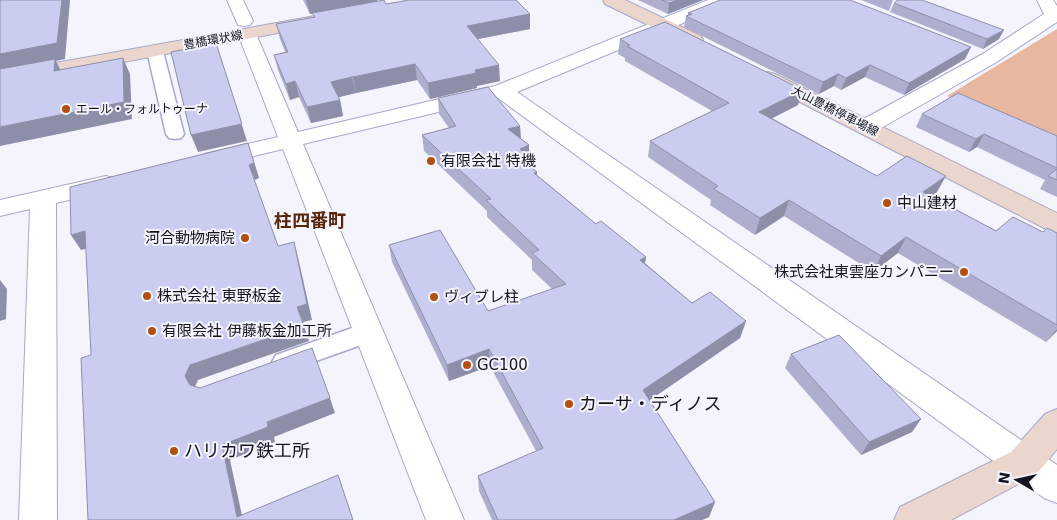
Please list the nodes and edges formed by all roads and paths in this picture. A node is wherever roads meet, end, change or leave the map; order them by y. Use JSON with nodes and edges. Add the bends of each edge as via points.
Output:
{"nodes":[{"id":1,"x":235,"y":0,"type":"edge"},
{"id":2,"x":611,"y":0,"type":"edge"},
{"id":3,"x":723,"y":0,"type":"edge"},
{"id":4,"x":1052,"y":11,"type":"edge"},
{"id":5,"x":331,"y":12,"type":"edge"},
{"id":6,"x":664,"y":25,"type":"junction"},
{"id":7,"x":246,"y":27,"type":"junction"},
{"id":8,"x":708,"y":47,"type":"edge"},
{"id":9,"x":155,"y":51,"type":"junction"},
{"id":10,"x":969,"y":52,"type":"edge"},
{"id":11,"x":988,"y":59,"type":"junction"},
{"id":12,"x":0,"y":64,"type":"edge"},
{"id":13,"x":753,"y":70,"type":"edge"},
{"id":14,"x":0,"y":79,"type":"edge"},
{"id":15,"x":502,"y":91,"type":"junction"},
{"id":16,"x":866,"y":127,"type":"junction"},
{"id":17,"x":175,"y":134,"type":"dead end"},
{"id":18,"x":292,"y":141,"type":"junction"},
{"id":19,"x":196,"y":163,"type":"edge"},
{"id":20,"x":129,"y":178,"type":"edge"},
{"id":21,"x":43,"y":198,"type":"junction"},
{"id":22,"x":0,"y":208,"type":"edge"},
{"id":23,"x":1057,"y":224,"type":"edge"},
{"id":24,"x":369,"y":332,"type":"junction"},
{"id":25,"x":262,"y":370,"type":"edge"},
{"id":26,"x":1057,"y":424,"type":"edge"},
{"id":27,"x":1024,"y":463,"type":"junction"},
{"id":28,"x":1057,"y":486,"type":"edge"},
{"id":29,"x":38,"y":520,"type":"edge"},
{"id":30,"x":445,"y":520,"type":"edge"},
{"id":31,"x":912,"y":520,"type":"edge"}],
"edges":[{"from":1,"to":7,"type":"street"},
{"from":2,"to":6,"type":"main road"},
{"from":3,"to":6,"type":"street"},
{"from":4,"to":11,"type":"street"},
{"from":5,"to":7,"type":"main road","name":"豊橋環状線"},
{"from":6,"to":8,"type":"main road"},
{"from":6,"to":15,"type":"street"},
{"from":7,"to":9,"type":"main road","name":"豊橋環状線"},
{"from":7,"to":12,"type":"main road","name":"豊橋環状線"},
{"from":7,"to":18,"type":"street"},
{"from":9,"to":14,"type":"main road","name":"豊橋環状線"},
{"from":9,"to":17,"type":"lane"},
{"from":10,"to":11,"type":"street"},
{"from":11,"to":16,"type":"street"},
{"from":13,"to":16,"type":"main road","name":"大山豊橋停車場線"},
{"from":15,"to":18,"type":"street"},
{"from":15,"to":27,"type":"street"},
{"from":16,"to":23,"type":"main road","name":"大山豊橋停車場線"},
{"from":18,"to":19,"type":"street"},
{"from":18,"to":24,"type":"street"},
{"from":20,"to":21,"type":"street"},
{"from":21,"to":22,"type":"street"},
{"from":21,"to":29,"type":"street"},
{"from":24,"to":25,"type":"lane"},
{"from":24,"to":30,"type":"street"},
{"from":26,"to":27,"type":"main road"},
{"from":27,"to":28,"type":"street"},
{"from":27,"to":31,"type":"main road"}]}
